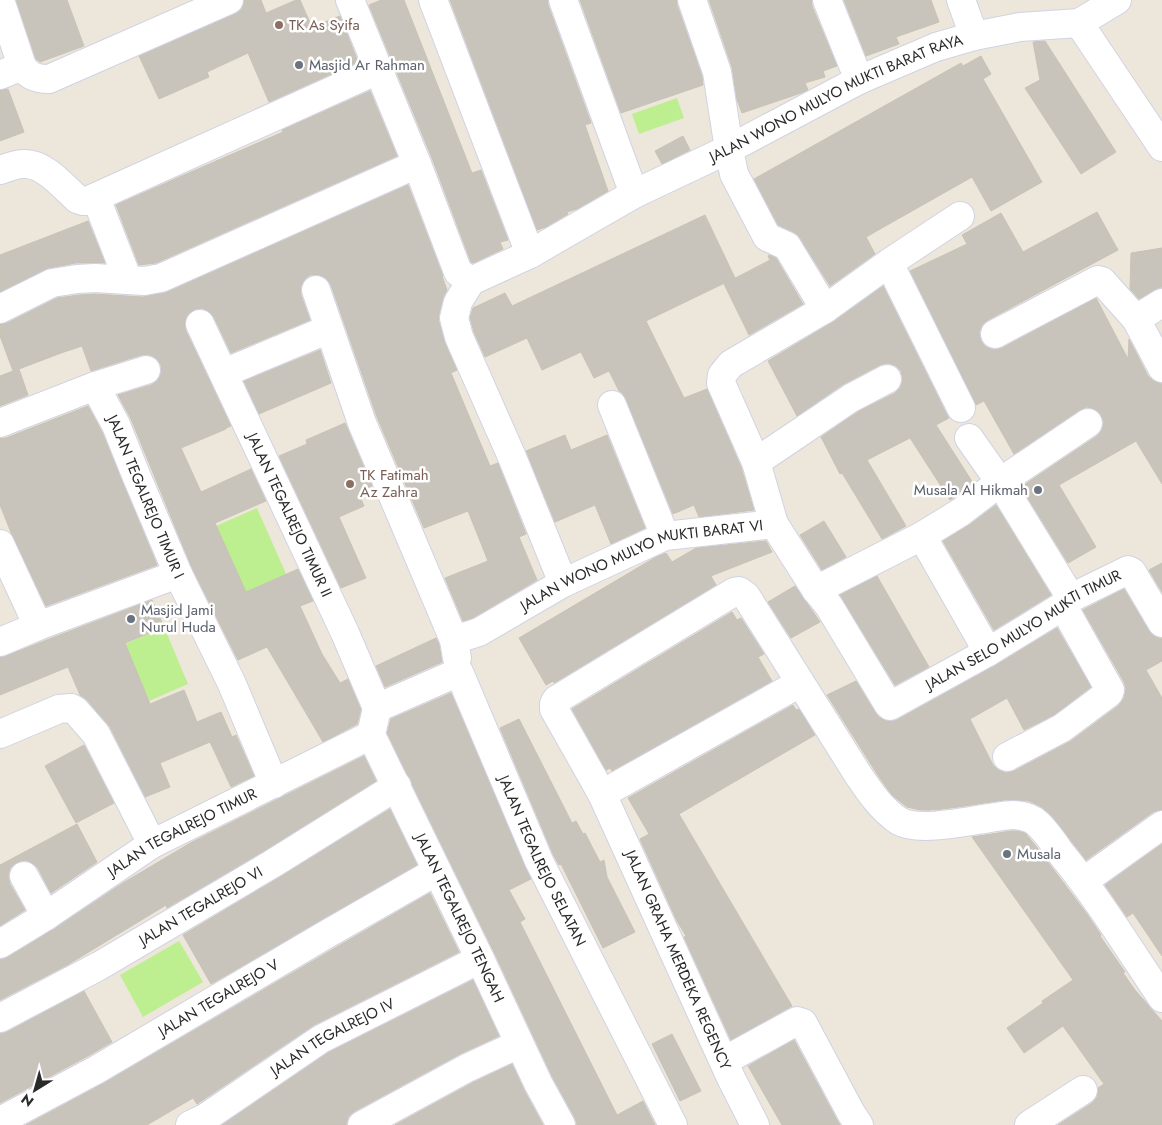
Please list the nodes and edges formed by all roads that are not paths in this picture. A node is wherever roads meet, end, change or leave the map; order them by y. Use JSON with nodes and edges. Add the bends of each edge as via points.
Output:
{"nodes":[{"id":1,"x":0,"y":0,"type":"edge"},
{"id":2,"x":229,"y":0,"type":"edge"},
{"id":3,"x":350,"y":0,"type":"edge"},
{"id":4,"x":433,"y":0,"type":"edge"},
{"id":5,"x":562,"y":0,"type":"edge"},
{"id":6,"x":692,"y":0,"type":"edge"},
{"id":7,"x":826,"y":0,"type":"edge"},
{"id":8,"x":962,"y":0,"type":"edge"},
{"id":9,"x":1117,"y":0,"type":"edge"},
{"id":10,"x":1079,"y":23,"type":"junction"},
{"id":11,"x":974,"y":36,"type":"junction"},
{"id":12,"x":378,"y":70,"type":"junction"},
{"id":13,"x":11,"y":71,"type":"edge"},
{"id":14,"x":858,"y":80,"type":"junction"},
{"id":15,"x":1162,"y":148,"type":"edge"},
{"id":16,"x":729,"y":149,"type":"junction"},
{"id":17,"x":417,"y":164,"type":"junction"},
{"id":18,"x":0,"y":170,"type":"edge"},
{"id":19,"x":634,"y":194,"type":"junction"},
{"id":20,"x":96,"y":198,"type":"junction"},
{"id":21,"x":960,"y":216,"type":"dead end"},
{"id":22,"x":530,"y":254,"type":"junction"},
{"id":23,"x":889,"y":263,"type":"junction"},
{"id":24,"x":128,"y":280,"type":"junction"},
{"id":25,"x":471,"y":281,"type":"junction"},
{"id":26,"x":316,"y":290,"type":"dead end"},
{"id":27,"x":1162,"y":303,"type":"edge"},
{"id":28,"x":0,"y":309,"type":"edge"},
{"id":29,"x":825,"y":309,"type":"junction"},
{"id":30,"x":1136,"y":319,"type":"junction"},
{"id":31,"x":200,"y":324,"type":"dead end"},
{"id":32,"x":329,"y":329,"type":"junction"},
{"id":33,"x":995,"y":334,"type":"dead end"},
{"id":34,"x":1162,"y":368,"type":"edge"},
{"id":35,"x":146,"y":370,"type":"dead end"},
{"id":36,"x":224,"y":374,"type":"junction"},
{"id":37,"x":887,"y":379,"type":"dead end"},
{"id":38,"x":95,"y":386,"type":"junction"},
{"id":39,"x":612,"y":405,"type":"dead end"},
{"id":40,"x":961,"y":408,"type":"dead end"},
{"id":41,"x":0,"y":423,"type":"edge"},
{"id":42,"x":1088,"y":423,"type":"dead end"},
{"id":43,"x":969,"y":438,"type":"dead end"},
{"id":44,"x":756,"y":462,"type":"junction"},
{"id":45,"x":1000,"y":482,"type":"junction"},
{"id":46,"x":774,"y":524,"type":"junction"},
{"id":47,"x":666,"y":536,"type":"junction"},
{"id":48,"x":922,"y":536,"type":"junction"},
{"id":49,"x":0,"y":544,"type":"edge"},
{"id":50,"x":178,"y":574,"type":"junction"},
{"id":51,"x":563,"y":583,"type":"junction"},
{"id":52,"x":816,"y":590,"type":"junction"},
{"id":53,"x":1067,"y":602,"type":"junction"},
{"id":54,"x":1162,"y":623,"type":"edge"},
{"id":55,"x":38,"y":626,"type":"junction"},
{"id":56,"x":454,"y":640,"type":"junction"},
{"id":57,"x":0,"y":642,"type":"edge"},
{"id":58,"x":988,"y":652,"type":"junction"},
{"id":59,"x":459,"y":672,"type":"junction"},
{"id":60,"x":800,"y":683,"type":"junction"},
{"id":61,"x":378,"y":708,"type":"junction"},
{"id":62,"x":0,"y":734,"type":"edge"},
{"id":63,"x":371,"y":735,"type":"junction"},
{"id":64,"x":1007,"y":758,"type":"dead end"},
{"id":65,"x":274,"y":784,"type":"junction"},
{"id":66,"x":397,"y":786,"type":"junction"},
{"id":67,"x":602,"y":794,"type":"junction"},
{"id":68,"x":1162,"y":825,"type":"edge"},
{"id":69,"x":152,"y":844,"type":"junction"},
{"id":70,"x":437,"y":871,"type":"junction"},
{"id":71,"x":24,"y":876,"type":"dead end"},
{"id":72,"x":1084,"y":882,"type":"junction"},
{"id":73,"x":46,"y":916,"type":"junction"},
{"id":74,"x":0,"y":944,"type":"edge"},
{"id":75,"x":480,"y":959,"type":"junction"},
{"id":76,"x":1162,"y":998,"type":"edge"},
{"id":77,"x":0,"y":1018,"type":"edge"},
{"id":78,"x":520,"y":1044,"type":"junction"},
{"id":79,"x":724,"y":1061,"type":"junction"},
{"id":80,"x":1083,"y":1090,"type":"dead end"},
{"id":81,"x":0,"y":1121,"type":"edge"},
{"id":82,"x":847,"y":1121,"type":"edge"},
{"id":83,"x":190,"y":1125,"type":"edge"},
{"id":84,"x":362,"y":1125,"type":"edge"},
{"id":85,"x":561,"y":1125,"type":"edge"},
{"id":86,"x":673,"y":1125,"type":"edge"},
{"id":87,"x":755,"y":1125,"type":"edge"},
{"id":88,"x":1029,"y":1125,"type":"edge"}],
"edges":[{"from":1,"to":13,"type":"street"},
{"from":2,"to":13,"type":"street","via":[[49,79]]},
{"from":3,"to":12,"type":"street"},
{"from":4,"to":22,"type":"street"},
{"from":5,"to":19,"type":"street"},
{"from":6,"to":16,"type":"street","via":[[716,72]]},
{"from":7,"to":14,"type":"street"},
{"from":8,"to":11,"type":"street"},
{"from":9,"to":10,"type":"street"},
{"from":10,"to":11,"type":"street","name":"JALAN WONO MULYO MUKTI BARAT RAYA","via":[[1020,26]]},
{"from":10,"to":15,"type":"street"},
{"from":11,"to":14,"type":"street","name":"JALAN WONO MULYO MUKTI BARAT RAYA"},
{"from":12,"to":17,"type":"street"},
{"from":12,"to":20,"type":"street"},
{"from":14,"to":16,"type":"street","name":"JALAN WONO MULYO MUKTI BARAT RAYA"},
{"from":16,"to":19,"type":"street","name":"JALAN WONO MULYO MUKTI BARAT RAYA"},
{"from":16,"to":29,"type":"street","via":[[734,174],[768,237],[787,246]]},
{"from":17,"to":24,"type":"street","via":[[160,278]]},
{"from":17,"to":25,"type":"street","via":[[458,272]]},
{"from":18,"to":20,"type":"street","via":[[24,163],[34,165],[77,199],[87,201]]},
{"from":19,"to":22,"type":"street","name":"JALAN WONO MULYO MUKTI BARAT RAYA"},
{"from":20,"to":24,"type":"street"},
{"from":21,"to":23,"type":"street","name":"JALAN WONO MULYO MUKTI BARAT VI"},
{"from":22,"to":25,"type":"street","name":"JALAN WONO MULYO MUKTI BARAT RAYA"},
{"from":23,"to":29,"type":"street","name":"JALAN WONO MULYO MUKTI BARAT VI"},
{"from":23,"to":40,"type":"street"},
{"from":24,"to":28,"type":"street","via":[[95,278],[52,283]]},
{"from":25,"to":51,"type":"street","via":[[458,302],[454,318],[459,337]]},
{"from":26,"to":32,"type":"street"},
{"from":27,"to":30,"type":"street"},
{"from":29,"to":44,"type":"street","name":"JALAN WONO MULYO MUKTI BARAT VI","via":[[731,364],[722,375],[721,383]]},
{"from":30,"to":33,"type":"street","via":[[1100,280]]},
{"from":30,"to":34,"type":"street"},
{"from":31,"to":36,"type":"street","name":"JALAN TEGALREJO TIMUR II"},
{"from":32,"to":36,"type":"street"},
{"from":32,"to":56,"type":"street","via":[[362,423]]},
{"from":35,"to":38,"type":"street"},
{"from":36,"to":61,"type":"street","name":"JALAN TEGALREJO TIMUR II"},
{"from":37,"to":44,"type":"street","via":[[851,398]]},
{"from":38,"to":41,"type":"street"},
{"from":38,"to":50,"type":"street","name":"JALAN TEGALREJO TIMUR I","via":[[116,425]]},
{"from":39,"to":47,"type":"street"},
{"from":42,"to":45,"type":"street"},
{"from":43,"to":45,"type":"street"},
{"from":44,"to":46,"type":"street","name":"JALAN WONO MULYO MUKTI BARAT VI"},
{"from":45,"to":48,"type":"street"},
{"from":45,"to":53,"type":"street"},
{"from":46,"to":47,"type":"street","name":"JALAN WONO MULYO MUKTI BARAT VI"},
{"from":46,"to":52,"type":"street"},
{"from":47,"to":51,"type":"street","name":"JALAN WONO MULYO MUKTI BARAT VI"},
{"from":48,"to":52,"type":"street"},
{"from":48,"to":58,"type":"street"},
{"from":49,"to":55,"type":"street"},
{"from":50,"to":55,"type":"street"},
{"from":50,"to":65,"type":"street","name":"JALAN TEGALREJO TIMUR I","via":[[232,684]]},
{"from":51,"to":56,"type":"street","name":"JALAN WONO MULYO MUKTI BARAT VI","via":[[479,632]]},
{"from":52,"to":58,"type":"street","name":"JALAN SELO MULYO MUKTI TIMUR","via":[[829,606],[888,705]]},
{"from":53,"to":54,"type":"street","name":"JALAN SELO MULYO MUKTI TIMUR","via":[[1130,570]]},
{"from":53,"to":58,"type":"street","name":"JALAN SELO MULYO MUKTI TIMUR"},
{"from":53,"to":64,"type":"street","via":[[1109,693],[1062,728]]},
{"from":55,"to":57,"type":"street"},
{"from":56,"to":59,"type":"street"},
{"from":59,"to":61,"type":"street"},
{"from":59,"to":86,"type":"street","name":"JALAN TEGALREJO SELATAN","via":[[539,862]]},
{"from":60,"to":67,"type":"street"},
{"from":60,"to":67,"type":"street","name":"JALAN GRAHA MERDEKA REGENCY","via":[[746,596],[739,591],[734,592],[556,700],[554,709]]},
{"from":60,"to":72,"type":"street","name":"JALAN GRAHA MERDEKA REGENCY","via":[[872,796],[901,822],[915,826],[944,825],[1016,814],[1033,820]]},
{"from":61,"to":63,"type":"street"},
{"from":62,"to":69,"type":"street","via":[[59,709],[75,710],[96,734]]},
{"from":63,"to":65,"type":"street","name":"JALAN TEGALREJO TIMUR"},
{"from":63,"to":66,"type":"street","name":"JALAN TEGALREJO TENGAH"},
{"from":65,"to":69,"type":"street","name":"JALAN TEGALREJO TIMUR"},
{"from":66,"to":70,"type":"street","name":"JALAN TEGALREJO TENGAH"},
{"from":66,"to":77,"type":"street","name":"JALAN TEGALREJO VI","via":[[99,966]]},
{"from":67,"to":79,"type":"street","name":"JALAN GRAHA MERDEKA REGENCY"},
{"from":68,"to":72,"type":"street"},
{"from":69,"to":73,"type":"street","name":"JALAN TEGALREJO TIMUR"},
{"from":70,"to":75,"type":"street","name":"JALAN TEGALREJO TENGAH"},
{"from":70,"to":81,"type":"street","name":"JALAN TEGALREJO V","via":[[96,1070]]},
{"from":71,"to":73,"type":"street"},
{"from":72,"to":76,"type":"street","name":"JALAN GRAHA MERDEKA REGENCY"},
{"from":73,"to":74,"type":"street","name":"JALAN TEGALREJO TIMUR"},
{"from":75,"to":78,"type":"street","name":"JALAN TEGALREJO TENGAH"},
{"from":75,"to":83,"type":"street","name":"JALAN TEGALREJO IV","via":[[321,1039]]},
{"from":78,"to":84,"type":"street","via":[[467,1068]]},
{"from":78,"to":85,"type":"street","name":"JALAN TEGALREJO TENGAH"},
{"from":79,"to":82,"type":"street","via":[[797,1020],[801,1021]]},
{"from":79,"to":87,"type":"street","name":"JALAN GRAHA MERDEKA REGENCY"},
{"from":80,"to":88,"type":"street"}]}
